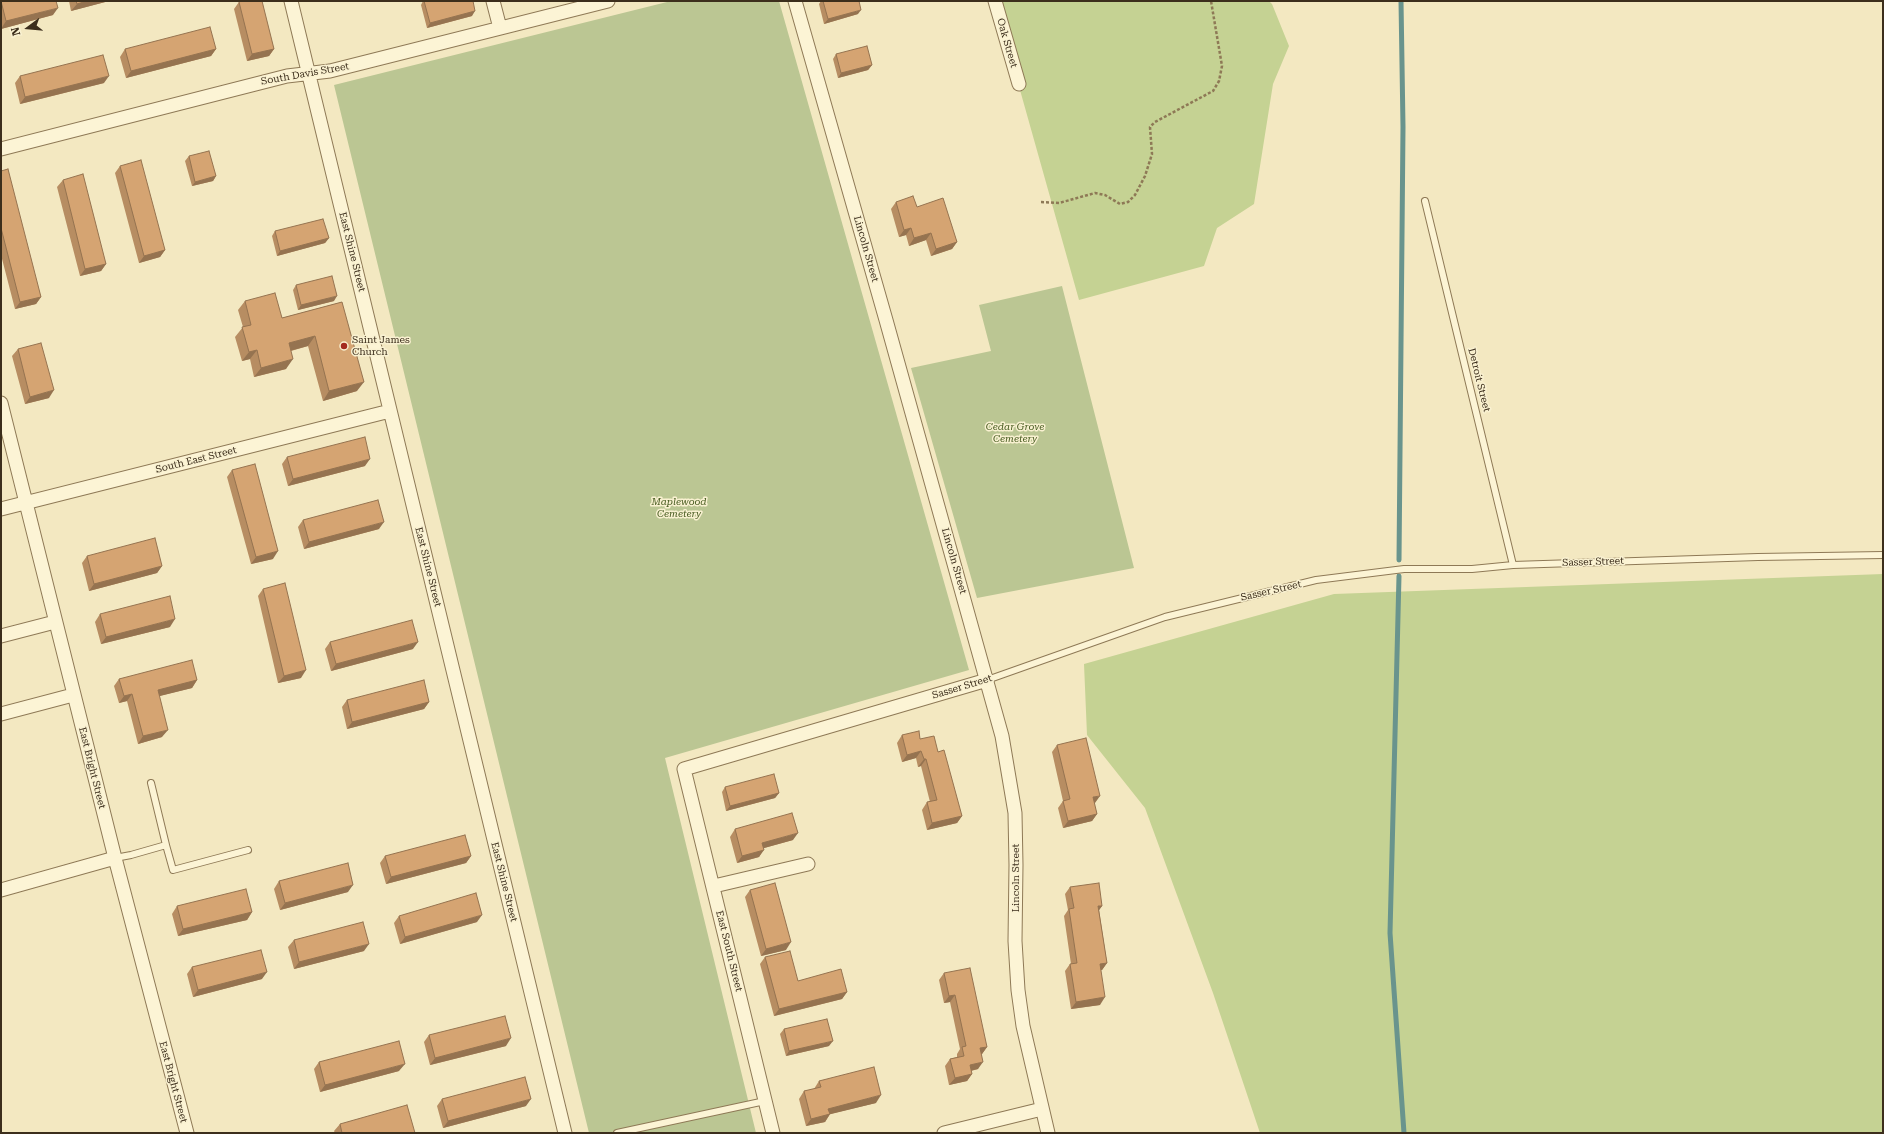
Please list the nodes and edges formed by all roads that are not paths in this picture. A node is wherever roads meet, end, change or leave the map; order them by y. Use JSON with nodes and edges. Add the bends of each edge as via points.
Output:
{"nodes":[{"id":1,"x":291,"y":1,"type":"edge"},
{"id":2,"x":493,"y":1,"type":"edge"},
{"id":3,"x":608,"y":1,"type":"edge"},
{"id":4,"x":795,"y":1,"type":"edge"},
{"id":5,"x":995,"y":1,"type":"edge"},
{"id":6,"x":500,"y":28,"type":"junction"},
{"id":7,"x":308,"y":74,"type":"junction"},
{"id":8,"x":1019,"y":84,"type":"dead end"},
{"id":9,"x":1,"y":149,"type":"edge"},
{"id":10,"x":1425,"y":201,"type":"dead end"},
{"id":11,"x":1,"y":402,"type":"edge"},
{"id":12,"x":390,"y":411,"type":"junction"},
{"id":13,"x":26,"y":503,"type":"junction"},
{"id":14,"x":1,"y":509,"type":"edge"},
{"id":15,"x":1883,"y":555,"type":"edge"},
{"id":16,"x":1513,"y":565,"type":"junction"},
{"id":17,"x":55,"y":622,"type":"junction"},
{"id":18,"x":1,"y":636,"type":"edge"},
{"id":19,"x":987,"y":680,"type":"junction"},
{"id":20,"x":73,"y":695,"type":"junction"},
{"id":21,"x":1,"y":714,"type":"edge"},
{"id":22,"x":684,"y":769,"type":"joint"},
{"id":23,"x":151,"y":782,"type":"dead end"},
{"id":24,"x":166,"y":845,"type":"junction"},
{"id":25,"x":248,"y":850,"type":"dead end"},
{"id":26,"x":115,"y":858,"type":"junction"},
{"id":27,"x":808,"y":864,"type":"dead end"},
{"id":28,"x":714,"y":886,"type":"junction"},
{"id":29,"x":1,"y":890,"type":"edge"},
{"id":30,"x":765,"y":1101,"type":"junction"},
{"id":31,"x":1042,"y":1109,"type":"junction"},
{"id":32,"x":187,"y":1133,"type":"edge"},
{"id":33,"x":565,"y":1133,"type":"edge"},
{"id":34,"x":617,"y":1133,"type":"edge"},
{"id":35,"x":773,"y":1133,"type":"edge"},
{"id":36,"x":944,"y":1133,"type":"edge"},
{"id":37,"x":1048,"y":1133,"type":"edge"}],
"edges":[{"from":1,"to":7,"type":"street","name":"East Shine Street"},
{"from":2,"to":6,"type":"street"},
{"from":3,"to":6,"type":"street","name":"South Davis Street"},
{"from":4,"to":19,"type":"street","name":"Lincoln Street"},
{"from":5,"to":8,"type":"street","name":"Oak Street"},
{"from":6,"to":7,"type":"street","name":"South Davis Street","via":[[330,71]]},
{"from":7,"to":9,"type":"street","name":"South Davis Street","via":[[287,76]]},
{"from":7,"to":12,"type":"street","name":"East Shine Street"},
{"from":10,"to":16,"type":"lane","name":"Detroit Street"},
{"from":11,"to":13,"type":"street","name":"East Bright Street"},
{"from":12,"to":13,"type":"street","name":"South East Street"},
{"from":12,"to":33,"type":"street","name":"East Shine Street"},
{"from":13,"to":14,"type":"street","name":"South East Street"},
{"from":13,"to":17,"type":"street","name":"East Bright Street"},
{"from":15,"to":16,"type":"lane","name":"Sasser Street","via":[[1758,556]]},
{"from":16,"to":19,"type":"lane","name":"Sasser Street","via":[[1472,569],[1404,569],[1309,582],[1165,616]]},
{"from":17,"to":18,"type":"street"},
{"from":17,"to":20,"type":"street","name":"East Bright Street"},
{"from":19,"to":22,"type":"street","name":"Sasser Street"},
{"from":19,"to":31,"type":"street","name":"Lincoln Street","via":[[1004,744],[1015,813],[1015,941],[1018,990],[1023,1026]]},
{"from":20,"to":21,"type":"street"},
{"from":20,"to":26,"type":"street","name":"East Bright Street"},
{"from":22,"to":28,"type":"street","name":"East South Street"},
{"from":23,"to":24,"type":"lane"},
{"from":24,"to":25,"type":"lane","via":[[173,870]]},
{"from":24,"to":26,"type":"lane"},
{"from":26,"to":29,"type":"street"},
{"from":26,"to":32,"type":"street","name":"East Bright Street"},
{"from":27,"to":28,"type":"street"},
{"from":28,"to":30,"type":"street","name":"East South Street"},
{"from":30,"to":34,"type":"lane"},
{"from":30,"to":35,"type":"street","name":"East South Street"},
{"from":31,"to":36,"type":"street"},
{"from":31,"to":37,"type":"street","name":"Lincoln Street"}]}
